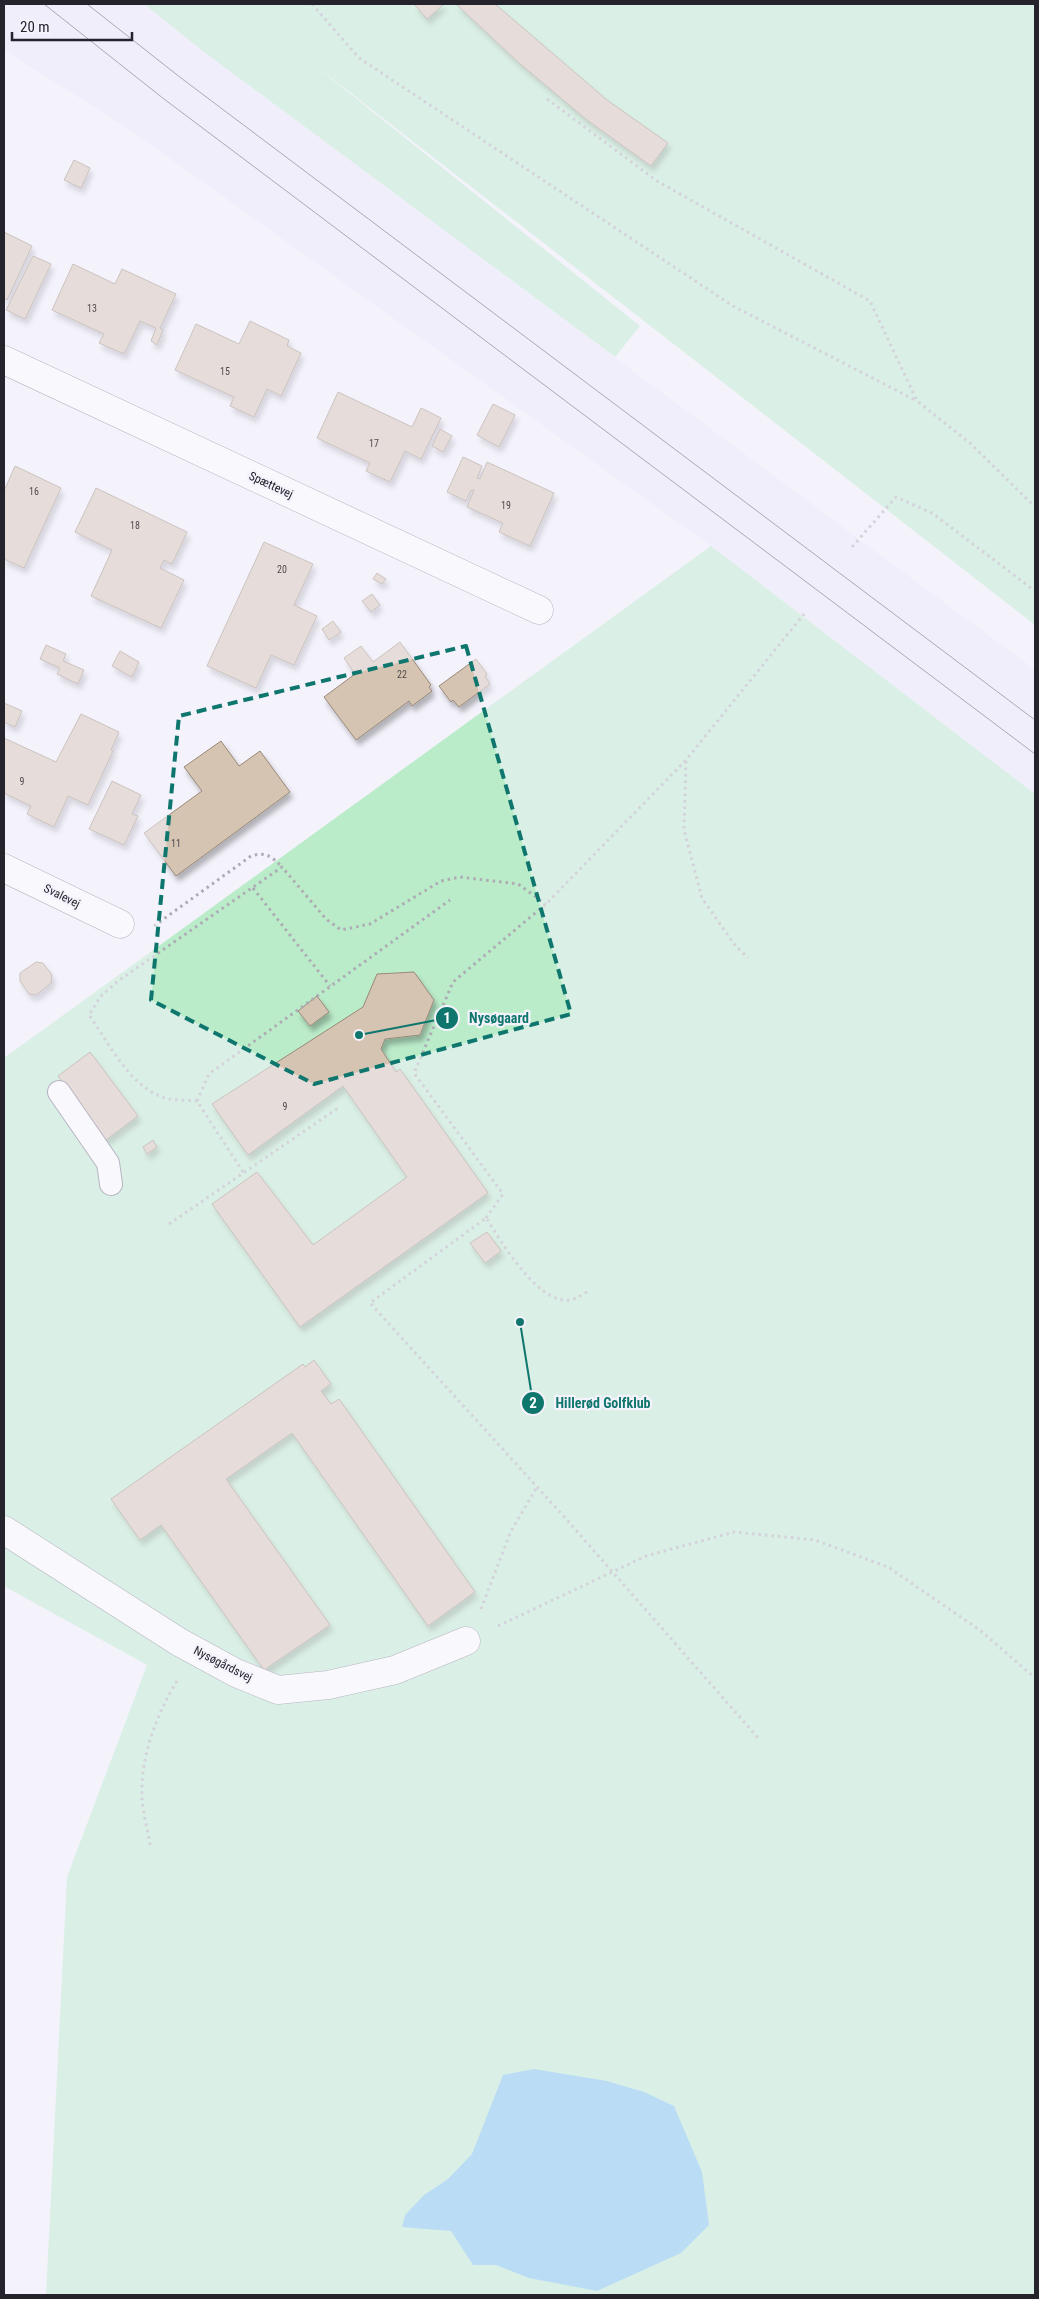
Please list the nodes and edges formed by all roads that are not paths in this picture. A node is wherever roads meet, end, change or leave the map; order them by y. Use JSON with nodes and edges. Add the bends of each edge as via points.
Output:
{"nodes":[{"id":1,"x":4,"y":360,"type":"edge"},
{"id":2,"x":539,"y":610,"type":"dead end"},
{"id":3,"x":4,"y":868,"type":"edge"},
{"id":4,"x":120,"y":924,"type":"dead end"},
{"id":5,"x":59,"y":1092,"type":"dead end"},
{"id":6,"x":112,"y":1184,"type":"dead end"},
{"id":7,"x":4,"y":1530,"type":"edge"},
{"id":8,"x":466,"y":1641,"type":"road end"}],
"edges":[{"from":1,"to":2,"type":"street","name":"Spættevej"},
{"from":3,"to":4,"type":"street","name":"Svalevej"},
{"from":5,"to":6,"type":"lane","via":[[108,1163]]},
{"from":7,"to":8,"type":"street","name":"Nysøgårdsvej","via":[[195,1650],[236,1673],[278,1690],[328,1685],[395,1670]]}]}
